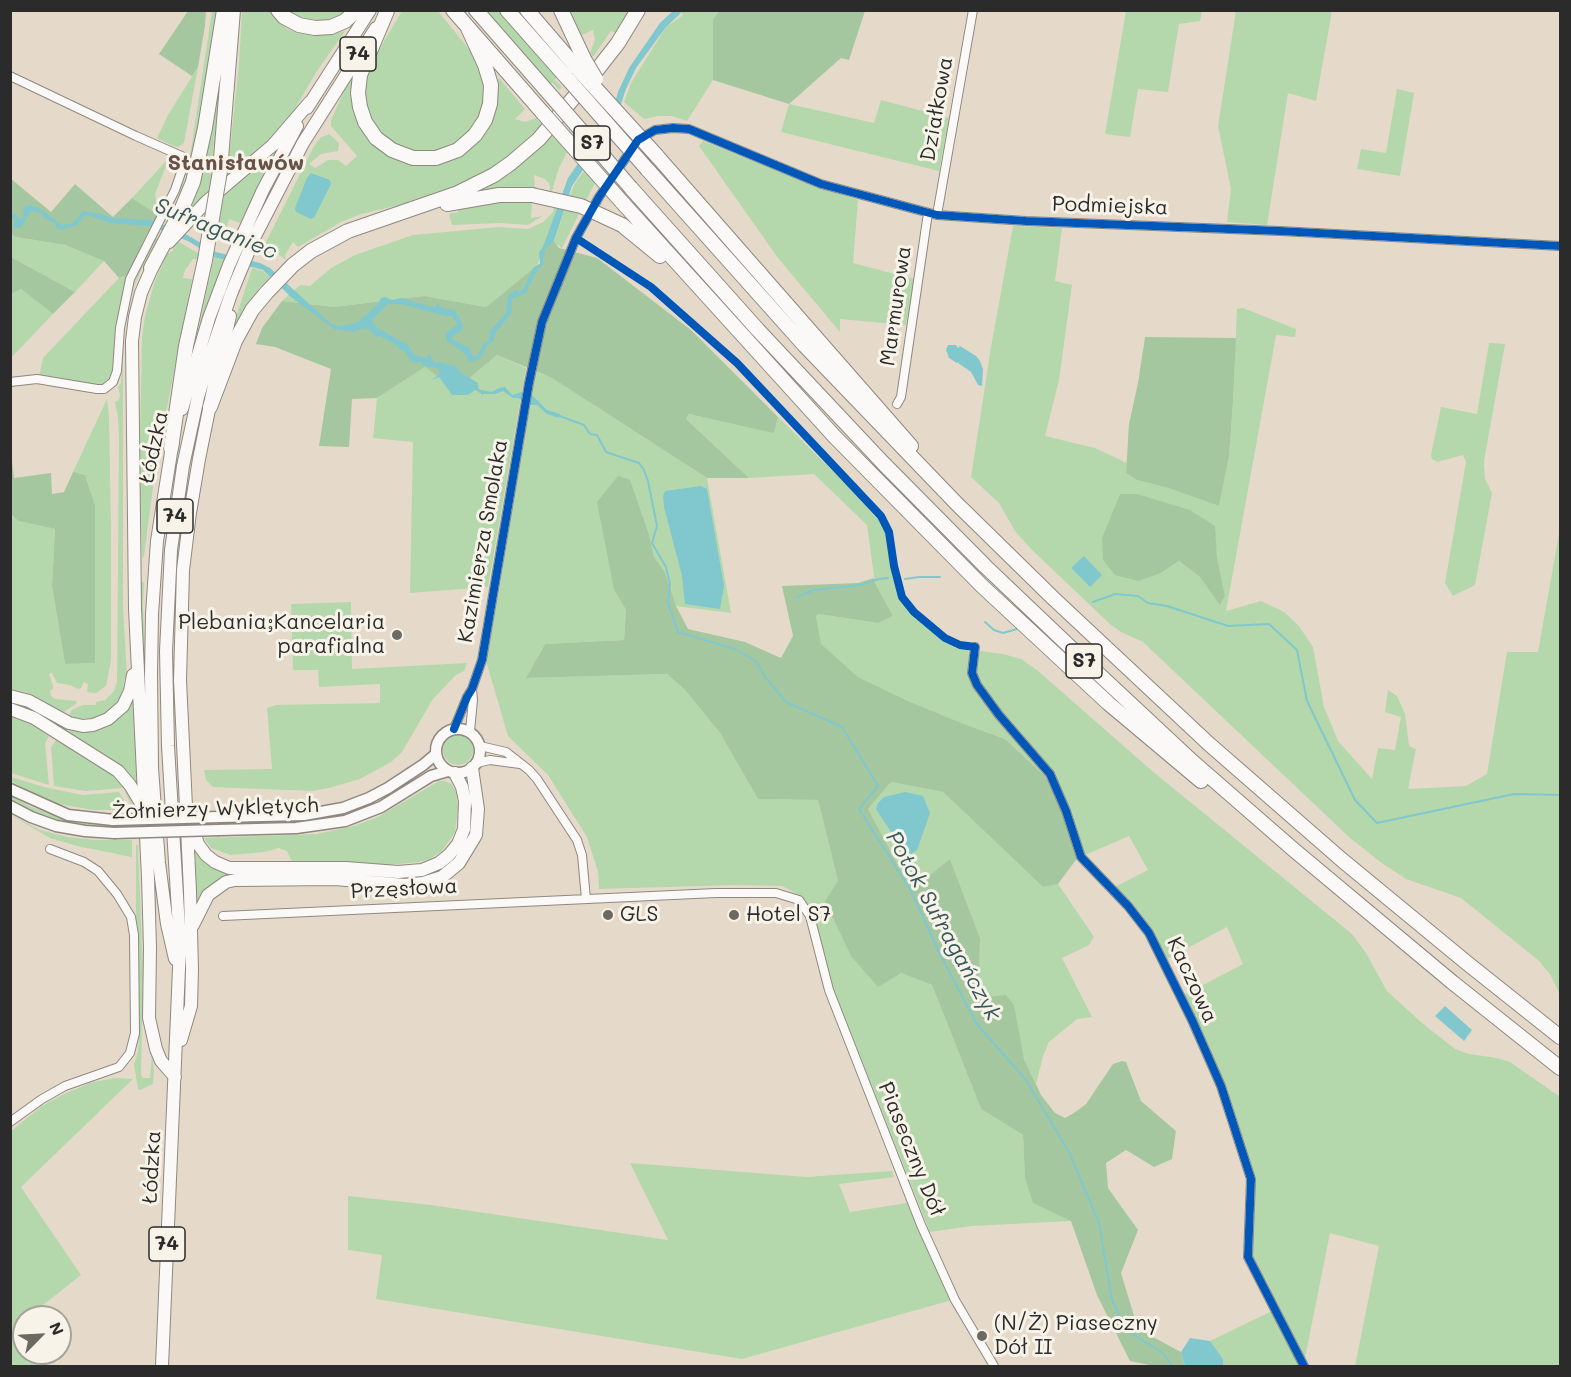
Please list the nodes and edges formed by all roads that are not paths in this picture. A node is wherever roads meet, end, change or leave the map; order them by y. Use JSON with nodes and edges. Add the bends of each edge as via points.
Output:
{"nodes":[{"id":1,"x":224,"y":10,"type":"edge"},
{"id":2,"x":234,"y":10,"type":"edge"},
{"id":3,"x":278,"y":10,"type":"edge"},
{"id":4,"x":357,"y":10,"type":"edge"},
{"id":5,"x":370,"y":10,"type":"edge"},
{"id":6,"x":453,"y":10,"type":"edge"},
{"id":7,"x":476,"y":10,"type":"edge"},
{"id":8,"x":507,"y":10,"type":"edge"},
{"id":9,"x":527,"y":10,"type":"edge"},
{"id":10,"x":561,"y":10,"type":"edge"},
{"id":11,"x":638,"y":10,"type":"edge"},
{"id":12,"x":973,"y":10,"type":"edge"},
{"id":13,"x":388,"y":11,"type":"edge"},
{"id":14,"x":467,"y":26,"type":"junction"},
{"id":15,"x":581,"y":64,"type":"junction"},
{"id":16,"x":10,"y":76,"type":"edge"},
{"id":17,"x":310,"y":102,"type":"junction"},
{"id":18,"x":673,"y":128,"type":"joint"},
{"id":19,"x":406,"y":212,"type":"junction"},
{"id":20,"x":179,"y":213,"type":"junction"},
{"id":21,"x":933,"y":214,"type":"junction"},
{"id":22,"x":249,"y":234,"type":"junction"},
{"id":23,"x":161,"y":240,"type":"junction"},
{"id":24,"x":1560,"y":246,"type":"edge"},
{"id":25,"x":235,"y":267,"type":"junction"},
{"id":26,"x":151,"y":268,"type":"joint"},
{"id":27,"x":700,"y":291,"type":"junction"},
{"id":28,"x":10,"y":382,"type":"edge"},
{"id":29,"x":897,"y":404,"type":"dead end"},
{"id":30,"x":210,"y":407,"type":"junction"},
{"id":31,"x":171,"y":448,"type":"junction"},
{"id":32,"x":957,"y":504,"type":"junction"},
{"id":33,"x":975,"y":647,"type":"dead end"},
{"id":34,"x":136,"y":653,"type":"junction"},
{"id":35,"x":472,"y":689,"type":"junction"},
{"id":36,"x":10,"y":696,"type":"edge"},
{"id":37,"x":10,"y":709,"type":"edge"},
{"id":38,"x":37,"y":712,"type":"junction"},
{"id":39,"x":454,"y":729,"type":"junction"},
{"id":40,"x":470,"y":731,"type":"junction"},
{"id":41,"x":480,"y":746,"type":"junction"},
{"id":42,"x":436,"y":754,"type":"junction"},
{"id":43,"x":522,"y":765,"type":"junction"},
{"id":44,"x":475,"y":766,"type":"junction"},
{"id":45,"x":452,"y":772,"type":"junction"},
{"id":46,"x":10,"y":789,"type":"edge"},
{"id":47,"x":10,"y":806,"type":"edge"},
{"id":48,"x":144,"y":808,"type":"junction"},
{"id":49,"x":186,"y":808,"type":"junction"},
{"id":50,"x":50,"y":849,"type":"dead end"},
{"id":51,"x":1294,"y":850,"type":"junction"},
{"id":52,"x":305,"y":873,"type":"junction"},
{"id":53,"x":278,"y":874,"type":"junction"},
{"id":54,"x":586,"y":898,"type":"junction"},
{"id":55,"x":223,"y":916,"type":"dead end"},
{"id":56,"x":191,"y":929,"type":"junction"},
{"id":57,"x":816,"y":936,"type":"joint"},
{"id":58,"x":177,"y":969,"type":"junction"},
{"id":59,"x":1560,"y":1037,"type":"edge"},
{"id":60,"x":175,"y":1058,"type":"junction"},
{"id":61,"x":1560,"y":1068,"type":"edge"},
{"id":62,"x":175,"y":1077,"type":"junction"},
{"id":63,"x":10,"y":1122,"type":"edge"},
{"id":64,"x":162,"y":1366,"type":"edge"},
{"id":65,"x":994,"y":1366,"type":"edge"},
{"id":66,"x":1304,"y":1366,"type":"edge"}],
"edges":[{"from":1,"to":20,"type":"highway","via":[[200,158]]},
{"from":2,"to":31,"type":"highway","bridge":true,"via":[[220,171]]},
{"from":3,"to":4,"type":"highway","via":[[299,25],[315,28],[345,21]]},
{"from":5,"to":17,"type":"main road","name":"Łódzka","number":"74"},
{"from":6,"to":14,"type":"highway"},
{"from":7,"to":51,"type":"highway","number":"S7","bridge":true,"via":[[766,339],[883,463],[1134,708]]},
{"from":8,"to":32,"type":"highway","number":"S7","bridge":true,"via":[[797,338]]},
{"from":9,"to":15,"type":"highway"},
{"from":10,"to":15,"type":"highway"},
{"from":11,"to":19,"type":"highway","via":[[597,70],[526,152],[476,185]]},
{"from":12,"to":21,"type":"street","name":"Działkowa"},
{"from":13,"to":14,"type":"highway","via":[[363,68],[359,101],[365,122],[376,138],[413,158],[436,158],[458,150],[476,135],[485,120],[491,85]]},
{"from":13,"to":22,"type":"main road","name":"Łódzka","number":"74"},
{"from":14,"to":27,"type":"highway","bridge":true},
{"from":15,"to":32,"type":"highway","bridge":true,"via":[[762,278],[899,430]]},
{"from":16,"to":20,"type":"street","via":[[186,158],[176,190]]},
{"from":17,"to":20,"type":"main road","via":[[273,145]]},
{"from":17,"to":22,"type":"main road","name":"Łódzka","number":"74","via":[[285,147]]},
{"from":18,"to":21,"type":"street","name":"Podmiejska","via":[[689,129],[821,184]]},
{"from":18,"to":35,"type":"street","name":"Kazimierza Smolaka","via":[[655,130],[638,140],[599,197],[576,238],[542,322],[482,660]]},
{"from":19,"to":27,"type":"highway","bridge":true,"via":[[491,196],[532,195],[580,206],[622,225]]},
{"from":19,"to":30,"type":"highway","via":[[348,231],[293,265],[252,310]]},
{"from":20,"to":23,"type":"highway"},
{"from":21,"to":24,"type":"street","name":"Podmiejska"},
{"from":21,"to":29,"type":"street","name":"Marmurowa"},
{"from":22,"to":25,"type":"main road","name":"Łódzka","number":"74"},
{"from":23,"to":26,"type":"highway"},
{"from":23,"to":28,"type":"street","via":[[130,279],[113,382],[104,389],[37,379]]},
{"from":25,"to":30,"type":"main road","number":"74"},
{"from":25,"to":31,"type":"main road","name":"Łódzka","number":"74","via":[[194,366]]},
{"from":25,"to":58,"type":"main road","name":"Łódzka","number":"74","via":[[198,397],[171,550],[166,693],[180,938]]},
{"from":26,"to":34,"type":"main road","via":[[141,293],[132,341]]},
{"from":27,"to":51,"type":"highway","via":[[834,436],[1004,607],[1108,702],[1236,810]]},
{"from":30,"to":49,"type":"main road","number":"74","via":[[190,513],[182,597],[180,690]]},
{"from":31,"to":58,"type":"main road","name":"Łódzka","number":"74","via":[[153,590],[152,753],[162,894]]},
{"from":32,"to":59,"type":"highway","number":"S7","via":[[1144,684],[1268,796],[1406,914]]},
{"from":33,"to":66,"type":"street","name":"Kaczowa","via":[[972,674],[977,685],[1050,774],[1081,857],[1149,933],[1188,1012],[1221,1086],[1251,1179],[1248,1257]]},
{"from":34,"to":38,"type":"main road","via":[[132,683],[117,713],[100,723],[76,725]]},
{"from":34,"to":48,"type":"main road"},
{"from":35,"to":39,"type":"street","name":"Kazimierza Smolaka"},
{"from":35,"to":40,"type":"street","name":"Kazimierza Smolaka"},
{"from":36,"to":38,"type":"main road","via":[[29,701]]},
{"from":37,"to":38,"type":"main road"},
{"from":38,"to":48,"type":"main road","via":[[69,740],[118,771]]},
{"from":39,"to":40,"type":"street"},
{"from":39,"to":42,"type":"street","via":[[442,735]]},
{"from":40,"to":41,"type":"street"},
{"from":41,"to":43,"type":"street","via":[[506,752]]},
{"from":41,"to":44,"type":"street"},
{"from":42,"to":45,"type":"street","via":[[438,761]]},
{"from":42,"to":46,"type":"street","name":"Żołnierzy Wyklętych","bridge":true,"via":[[369,798],[343,808],[304,815],[113,820],[68,815]]},
{"from":43,"to":44,"type":"street","via":[[490,759]]},
{"from":43,"to":54,"type":"street","via":[[537,779],[577,840]]},
{"from":44,"to":45,"type":"street","via":[[461,773]]},
{"from":44,"to":52,"type":"main road","via":[[476,835],[459,863],[442,877],[405,885]]},
{"from":45,"to":47,"type":"street","name":"Żołnierzy Wyklętych","bridge":true,"via":[[431,776],[381,807],[345,821],[305,828],[85,831],[56,826]]},
{"from":45,"to":52,"type":"main road","via":[[464,795],[465,823],[458,844],[439,863],[422,870],[398,872],[346,868]]},
{"from":48,"to":62,"type":"main road","via":[[149,1018],[161,1061]]},
{"from":49,"to":53,"type":"main road","via":[[198,844],[215,862]]},
{"from":49,"to":56,"type":"main road","number":"74"},
{"from":50,"to":63,"type":"street","via":[[98,871],[132,920],[135,1033],[128,1058],[119,1067],[59,1089]]},
{"from":51,"to":61,"type":"highway","number":"S7"},
{"from":52,"to":53,"type":"main road"},
{"from":53,"to":56,"type":"main road","via":[[235,880],[218,887],[202,905]]},
{"from":54,"to":55,"type":"street","name":"Przęsłowa"},
{"from":54,"to":57,"type":"street","name":"Przęsłowa","via":[[776,893],[799,900],[810,916]]},
{"from":56,"to":60,"type":"main road","via":[[191,1006]]},
{"from":57,"to":65,"type":"street","name":"Piaseczny Dół","via":[[829,990],[921,1225],[955,1300]]},
{"from":58,"to":60,"type":"main road","name":"Łódzka","number":"74"},
{"from":60,"to":62,"type":"main road","name":"Łódzka","number":"74"},
{"from":62,"to":64,"type":"main road","name":"Łódzka","number":"74"}]}
